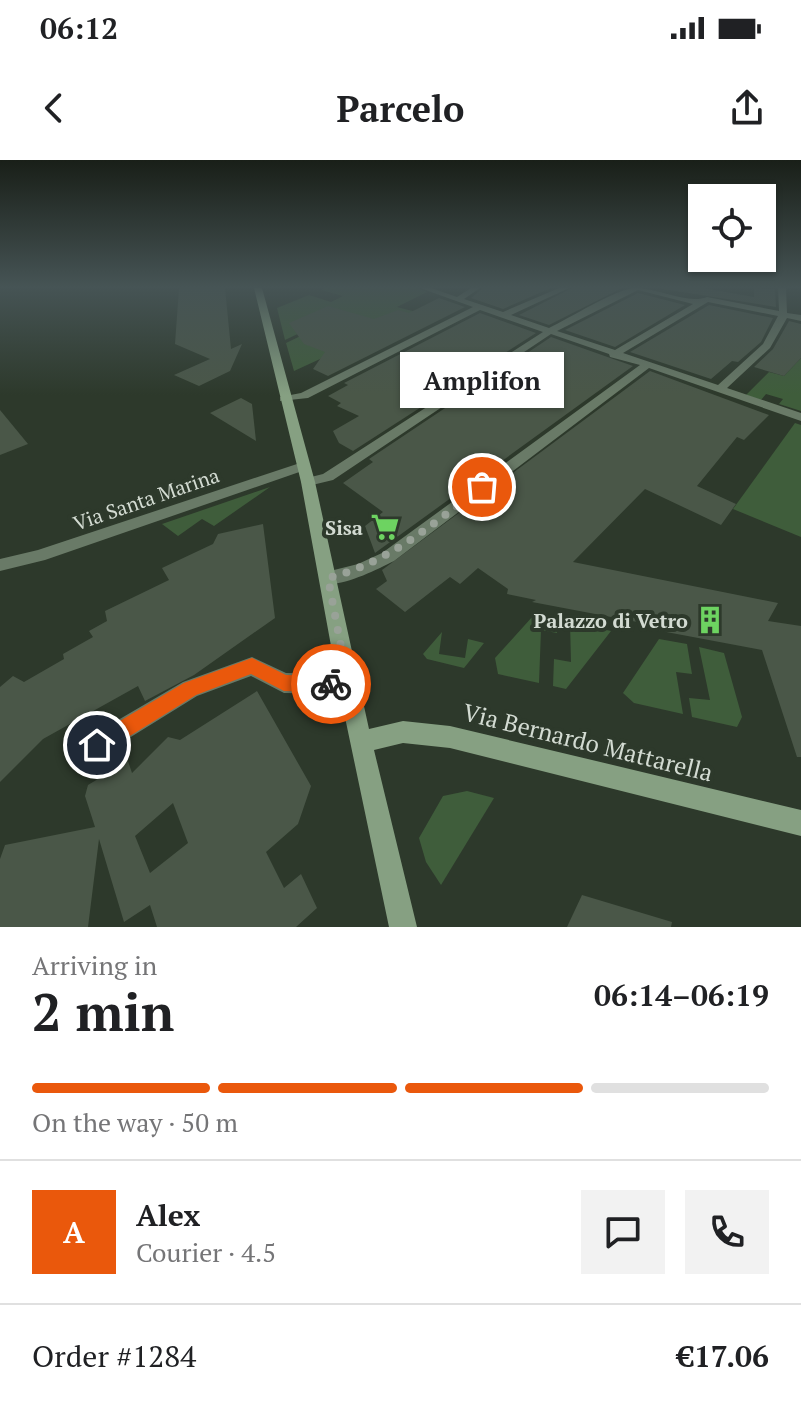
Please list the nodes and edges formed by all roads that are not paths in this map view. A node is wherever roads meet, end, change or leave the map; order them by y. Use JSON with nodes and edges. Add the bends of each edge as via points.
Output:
{"nodes":[{"id":1,"x":266,"y":324,"type":"edge"},
{"id":2,"x":447,"y":324,"type":"edge"},
{"id":3,"x":524,"y":324,"type":"edge"},
{"id":4,"x":565,"y":324,"type":"edge"},
{"id":5,"x":666,"y":324,"type":"edge"},
{"id":6,"x":783,"y":324,"type":"edge"},
{"id":7,"x":548,"y":332,"type":"junction"},
{"id":8,"x":613,"y":355,"type":"junction"},
{"id":9,"x":646,"y":366,"type":"junction"},
{"id":10,"x":718,"y":390,"type":"junction"},
{"id":11,"x":284,"y":399,"type":"junction"},
{"id":12,"x":801,"y":417,"type":"edge"},
{"id":13,"x":305,"y":474,"type":"junction"},
{"id":14,"x":0,"y":565,"type":"edge"},
{"id":15,"x":328,"y":578,"type":"junction"},
{"id":16,"x":348,"y":684,"type":"junction"},
{"id":17,"x":361,"y":742,"type":"junction"},
{"id":18,"x":97,"y":745,"type":"dead end"},
{"id":19,"x":801,"y":823,"type":"edge"},
{"id":20,"x":403,"y":927,"type":"edge"}],
"edges":[{"from":1,"to":11,"type":"street"},
{"from":2,"to":11,"type":"street","via":[[304,396]]},
{"from":3,"to":7,"type":"street"},
{"from":4,"to":7,"type":"street","name":"Via Santa Marina"},
{"from":5,"to":8,"type":"street"},
{"from":6,"to":10,"type":"street"},
{"from":7,"to":8,"type":"street"},
{"from":7,"to":13,"type":"street","name":"Via Santa Marina","via":[[328,477]]},
{"from":8,"to":9,"type":"street"},
{"from":9,"to":10,"type":"street"},
{"from":9,"to":15,"type":"street","via":[[388,557]]},
{"from":10,"to":12,"type":"street"},
{"from":11,"to":13,"type":"street"},
{"from":13,"to":14,"type":"street","name":"Via Santa Marina"},
{"from":13,"to":15,"type":"street"},
{"from":15,"to":16,"type":"street"},
{"from":16,"to":17,"type":"street"},
{"from":16,"to":18,"type":"street","via":[[284,683],[252,666],[190,689]]},
{"from":17,"to":19,"type":"street","name":"Via Bernardo Mattarella","via":[[403,732],[450,737]]},
{"from":17,"to":20,"type":"street"}]}
